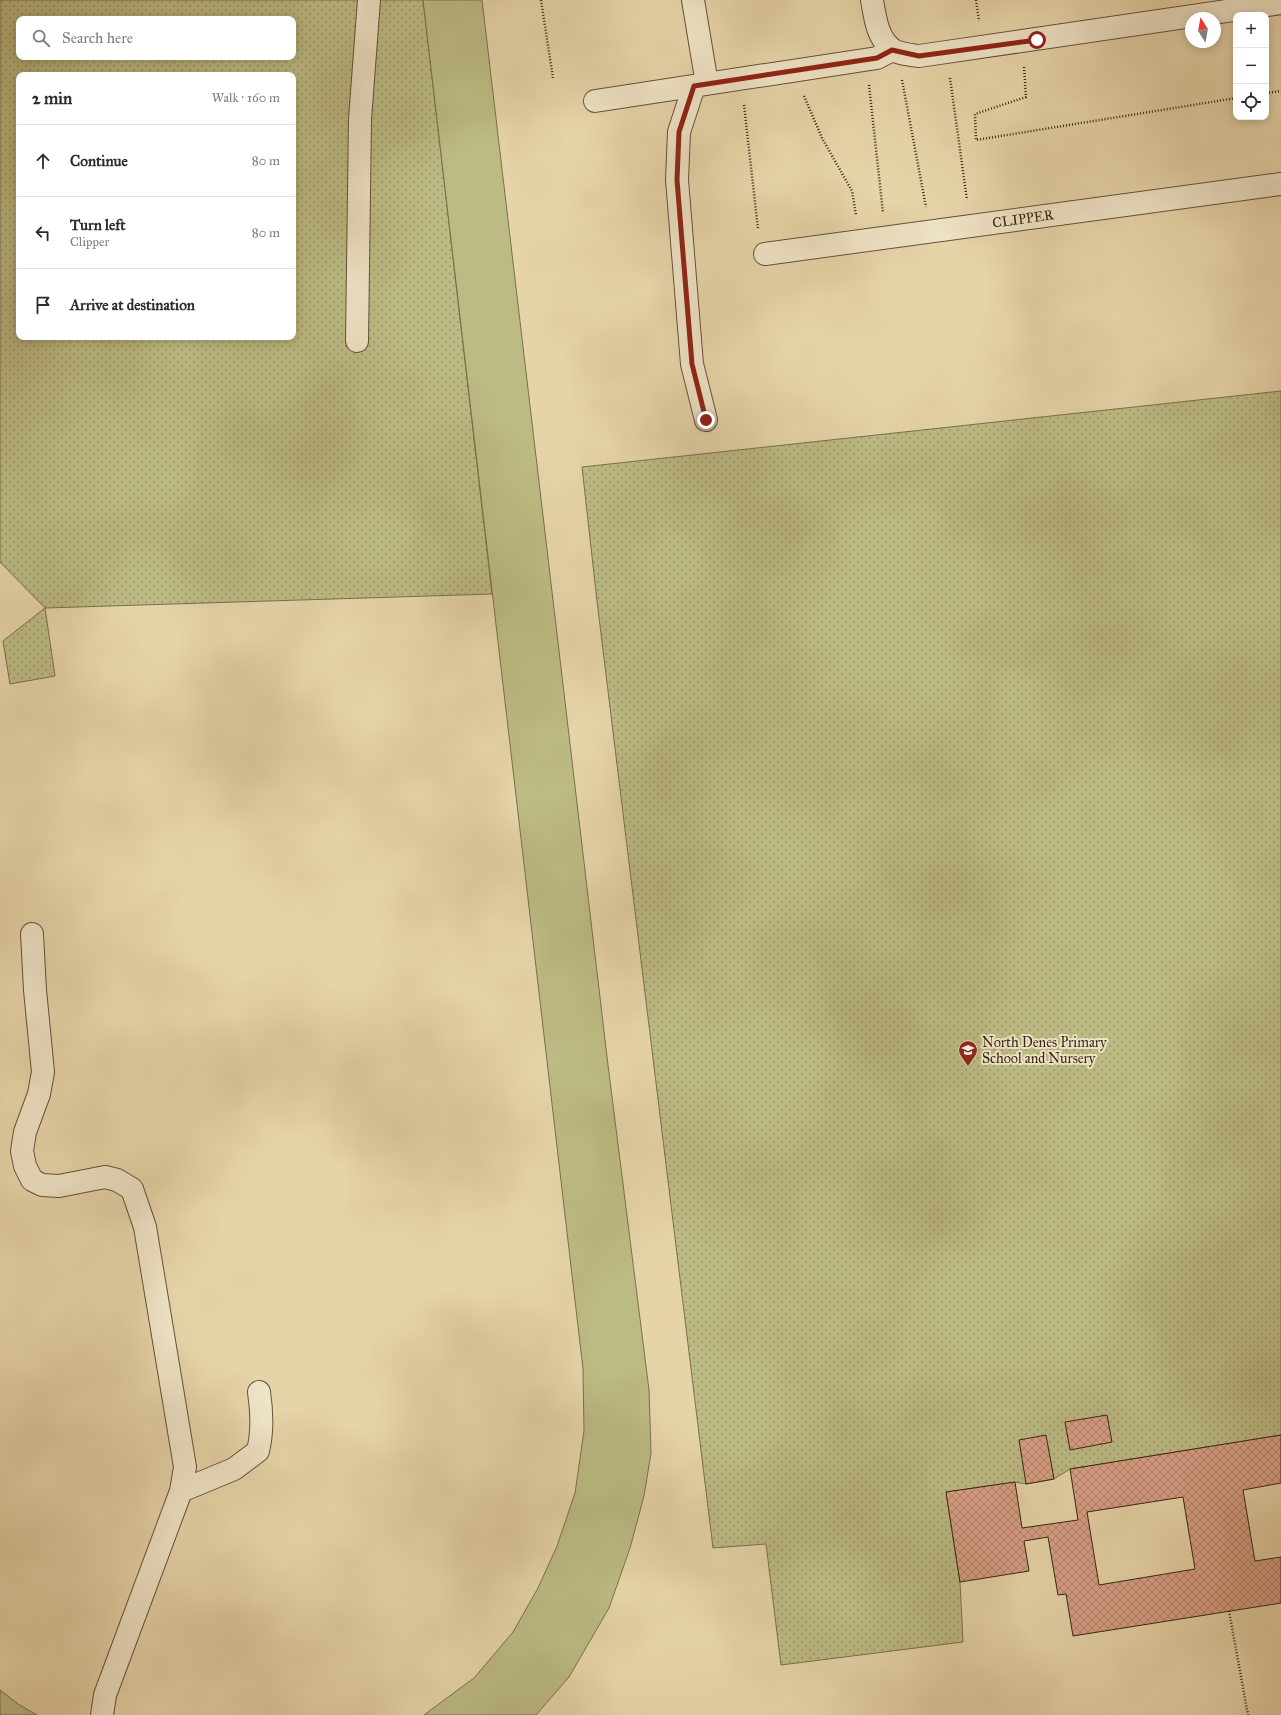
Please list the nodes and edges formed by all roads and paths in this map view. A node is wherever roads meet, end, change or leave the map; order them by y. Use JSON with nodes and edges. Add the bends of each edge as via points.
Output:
{"nodes":[{"id":1,"x":369,"y":0,"type":"edge"},
{"id":2,"x":541,"y":0,"type":"edge"},
{"id":3,"x":693,"y":0,"type":"edge"},
{"id":4,"x":872,"y":0,"type":"edge"},
{"id":5,"x":1281,"y":3,"type":"edge"},
{"id":6,"x":892,"y":50,"type":"junction"},
{"id":7,"x":1024,"y":66,"type":"dead end"},
{"id":8,"x":901,"y":76,"type":"dead end"},
{"id":9,"x":950,"y":76,"type":"dead end"},
{"id":10,"x":552,"y":78,"type":"dead end"},
{"id":11,"x":869,"y":80,"type":"dead end"},
{"id":12,"x":701,"y":85,"type":"junction"},
{"id":13,"x":802,"y":89,"type":"dead end"},
{"id":14,"x":1281,"y":91,"type":"edge"},
{"id":15,"x":1269,"y":93,"type":"edge"},
{"id":16,"x":743,"y":98,"type":"dead end"},
{"id":17,"x":1233,"y":98,"type":"edge"},
{"id":18,"x":595,"y":101,"type":"dead end"},
{"id":19,"x":1281,"y":184,"type":"edge"},
{"id":20,"x":967,"y":201,"type":"dead end"},
{"id":21,"x":928,"y":214,"type":"dead end"},
{"id":22,"x":883,"y":220,"type":"dead end"},
{"id":23,"x":857,"y":223,"type":"dead end"},
{"id":24,"x":762,"y":245,"type":"joint"},
{"id":25,"x":357,"y":341,"type":"dead end"},
{"id":26,"x":706,"y":420,"type":"dead end"},
{"id":27,"x":32,"y":934,"type":"dead end"},
{"id":28,"x":259,"y":1392,"type":"dead end"},
{"id":29,"x":181,"y":1490,"type":"junction"},
{"id":30,"x":1229,"y":1611,"type":"dead end"},
{"id":31,"x":102,"y":1715,"type":"edge"},
{"id":32,"x":1248,"y":1715,"type":"edge"}],
"edges":[{"from":1,"to":25,"type":"lane","via":[[360,119]]},
{"from":2,"to":10,"type":"path"},
{"from":3,"to":12,"type":"lane"},
{"from":4,"to":6,"type":"lane","via":[[875,21],[881,36]]},
{"from":5,"to":6,"type":"lane","via":[[919,56]]},
{"from":6,"to":12,"type":"lane","via":[[877,58]]},
{"from":7,"to":17,"type":"path","via":[[1026,97],[975,114],[976,140]]},
{"from":8,"to":21,"type":"path"},
{"from":9,"to":20,"type":"path"},
{"from":11,"to":22,"type":"path"},
{"from":12,"to":18,"type":"lane"},
{"from":12,"to":26,"type":"lane","via":[[679,132],[677,180],[692,364]]},
{"from":13,"to":23,"type":"path","via":[[822,138],[852,191]]},
{"from":14,"to":15,"type":"path"},
{"from":16,"to":24,"type":"path"},
{"from":19,"to":24,"type":"lane","name":"CLIPPER"},
{"from":27,"to":29,"type":"lane","via":[[43,1072],[39,1094],[25,1132],[22,1151],[25,1166],[32,1180],[42,1185],[59,1186],[105,1177],[117,1180],[132,1189],[145,1227],[180,1438],[184,1467]]},
{"from":28,"to":29,"type":"lane","via":[[262,1436],[258,1451],[234,1469]]},
{"from":29,"to":31,"type":"lane","via":[[105,1694]]},
{"from":30,"to":32,"type":"path"}]}
